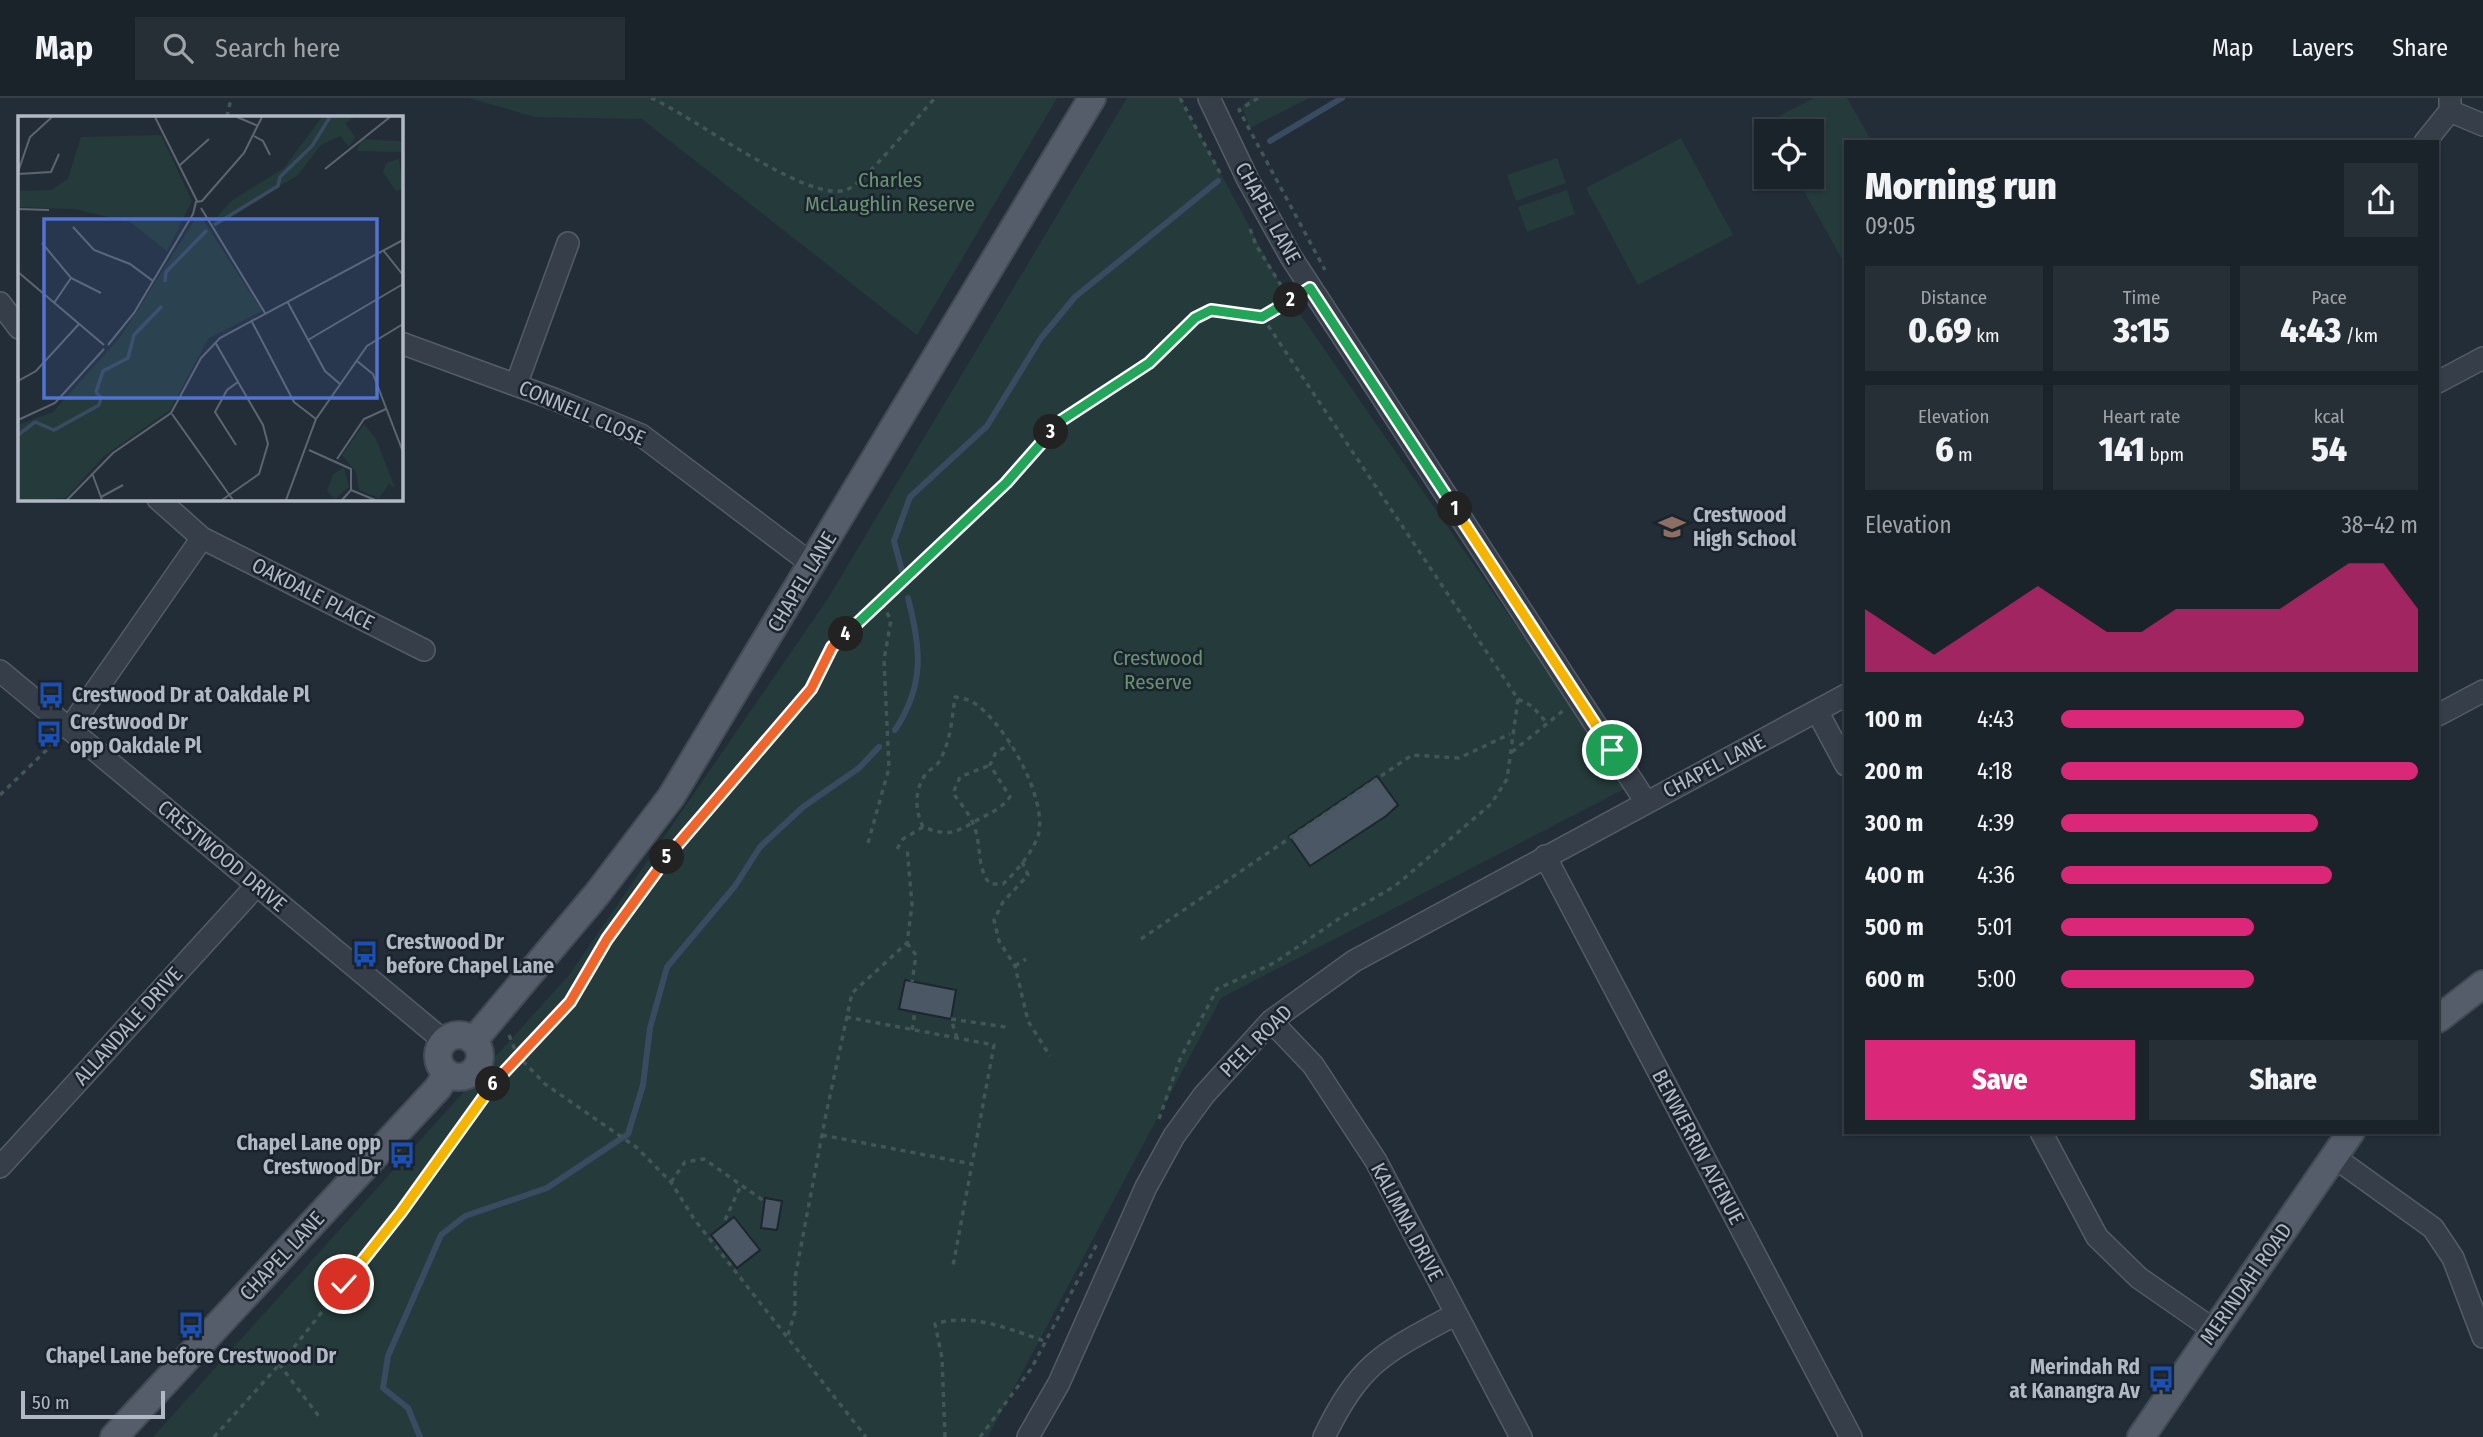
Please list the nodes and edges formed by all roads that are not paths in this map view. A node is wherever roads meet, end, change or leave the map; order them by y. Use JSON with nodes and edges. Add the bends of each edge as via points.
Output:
{"nodes":[{"id":1,"x":1092,"y":98,"type":"edge"},
{"id":2,"x":1209,"y":98,"type":"edge"},
{"id":3,"x":2450,"y":104,"type":"edge"},
{"id":4,"x":2483,"y":125,"type":"edge"},
{"id":5,"x":2426,"y":140,"type":"edge"},
{"id":6,"x":568,"y":243,"type":"dead end"},
{"id":7,"x":0,"y":303,"type":"edge"},
{"id":8,"x":18,"y":327,"type":"edge"},
{"id":9,"x":402,"y":343,"type":"edge"},
{"id":10,"x":2483,"y":358,"type":"edge"},
{"id":11,"x":2439,"y":381,"type":"edge"},
{"id":12,"x":516,"y":385,"type":"junction"},
{"id":13,"x":159,"y":500,"type":"edge"},
{"id":14,"x":202,"y":538,"type":"junction"},
{"id":15,"x":813,"y":565,"type":"junction"},
{"id":16,"x":424,"y":650,"type":"dead end"},
{"id":17,"x":0,"y":671,"type":"edge"},
{"id":18,"x":2483,"y":691,"type":"edge"},
{"id":19,"x":1844,"y":696,"type":"edge"},
{"id":20,"x":1817,"y":711,"type":"junction"},
{"id":21,"x":2439,"y":714,"type":"edge"},
{"id":22,"x":69,"y":729,"type":"junction"},
{"id":23,"x":1844,"y":761,"type":"edge"},
{"id":24,"x":1646,"y":802,"type":"junction"},
{"id":25,"x":1545,"y":856,"type":"junction"},
{"id":26,"x":257,"y":885,"type":"junction"},
{"id":27,"x":2483,"y":984,"type":"edge"},
{"id":28,"x":2439,"y":1017,"type":"edge"},
{"id":29,"x":1271,"y":1021,"type":"junction"},
{"id":30,"x":474,"y":1040,"type":"junction"},
{"id":31,"x":443,"y":1041,"type":"junction"},
{"id":32,"x":447,"y":1073,"type":"junction"},
{"id":33,"x":2042,"y":1134,"type":"edge"},
{"id":34,"x":2350,"y":1134,"type":"edge"},
{"id":35,"x":2334,"y":1157,"type":"junction"},
{"id":36,"x":0,"y":1167,"type":"edge"},
{"id":37,"x":1456,"y":1314,"type":"junction"},
{"id":38,"x":2214,"y":1330,"type":"junction"},
{"id":39,"x":2483,"y":1337,"type":"edge"},
{"id":40,"x":114,"y":1437,"type":"edge"},
{"id":41,"x":1028,"y":1437,"type":"edge"},
{"id":42,"x":1324,"y":1437,"type":"edge"},
{"id":43,"x":1521,"y":1437,"type":"edge"},
{"id":44,"x":1852,"y":1437,"type":"edge"},
{"id":45,"x":2141,"y":1437,"type":"edge"}],
"edges":[{"from":1,"to":15,"type":"main road","name":"CHAPEL LANE"},
{"from":2,"to":24,"type":"street","name":"CHAPEL LANE","via":[[1248,180],[1310,288]]},
{"from":3,"to":4,"type":"street"},
{"from":3,"to":5,"type":"street"},
{"from":6,"to":12,"type":"street"},
{"from":7,"to":8,"type":"street"},
{"from":9,"to":12,"type":"street","name":"CONNELL CLOSE"},
{"from":10,"to":11,"type":"street"},
{"from":12,"to":15,"type":"street","name":"CONNELL CLOSE","via":[[641,435]]},
{"from":13,"to":14,"type":"street","name":"OAKDALE PLACE"},
{"from":14,"to":16,"type":"street","name":"OAKDALE PLACE"},
{"from":14,"to":22,"type":"street"},
{"from":15,"to":30,"type":"main road","name":"CHAPEL LANE","via":[[671,797],[597,894]]},
{"from":17,"to":22,"type":"street","name":"CRESTWOOD DRIVE"},
{"from":18,"to":21,"type":"street"},
{"from":19,"to":20,"type":"street","name":"CHAPEL LANE"},
{"from":20,"to":23,"type":"street"},
{"from":20,"to":24,"type":"street","name":"CHAPEL LANE"},
{"from":22,"to":26,"type":"street","name":"CRESTWOOD DRIVE"},
{"from":24,"to":25,"type":"street","name":"PEEL ROAD"},
{"from":25,"to":29,"type":"street","name":"PEEL ROAD","via":[[1354,961]]},
{"from":25,"to":44,"type":"street","name":"BENWERRIN AVENUE"},
{"from":26,"to":31,"type":"street","name":"CRESTWOOD DRIVE"},
{"from":26,"to":36,"type":"street","name":"ALLANDALE DRIVE"},
{"from":27,"to":28,"type":"main road"},
{"from":29,"to":37,"type":"street","name":"KALIMNA DRIVE","via":[[1312,1065],[1354,1124]]},
{"from":29,"to":41,"type":"street","name":"PEEL ROAD","via":[[1204,1095],[1174,1136],[1146,1187],[1059,1383]]},
{"from":30,"to":31,"type":"main road","via":[[458,1034]]},
{"from":30,"to":32,"type":"main road","via":[[480,1052],[476,1069],[464,1076]]},
{"from":31,"to":32,"type":"main road","via":[[438,1058]]},
{"from":32,"to":40,"type":"main road","name":"CHAPEL LANE"},
{"from":33,"to":38,"type":"street","via":[[2097,1237],[2139,1278]]},
{"from":34,"to":35,"type":"main road","name":"MERINDAH ROAD"},
{"from":35,"to":38,"type":"main road","name":"MERINDAH ROAD"},
{"from":35,"to":39,"type":"street","via":[[2433,1227],[2453,1258]]},
{"from":37,"to":42,"type":"street","via":[[1386,1351],[1362,1373]]},
{"from":37,"to":43,"type":"street","name":"KALIMNA DRIVE"},
{"from":38,"to":45,"type":"main road","name":"MERINDAH ROAD"}]}
